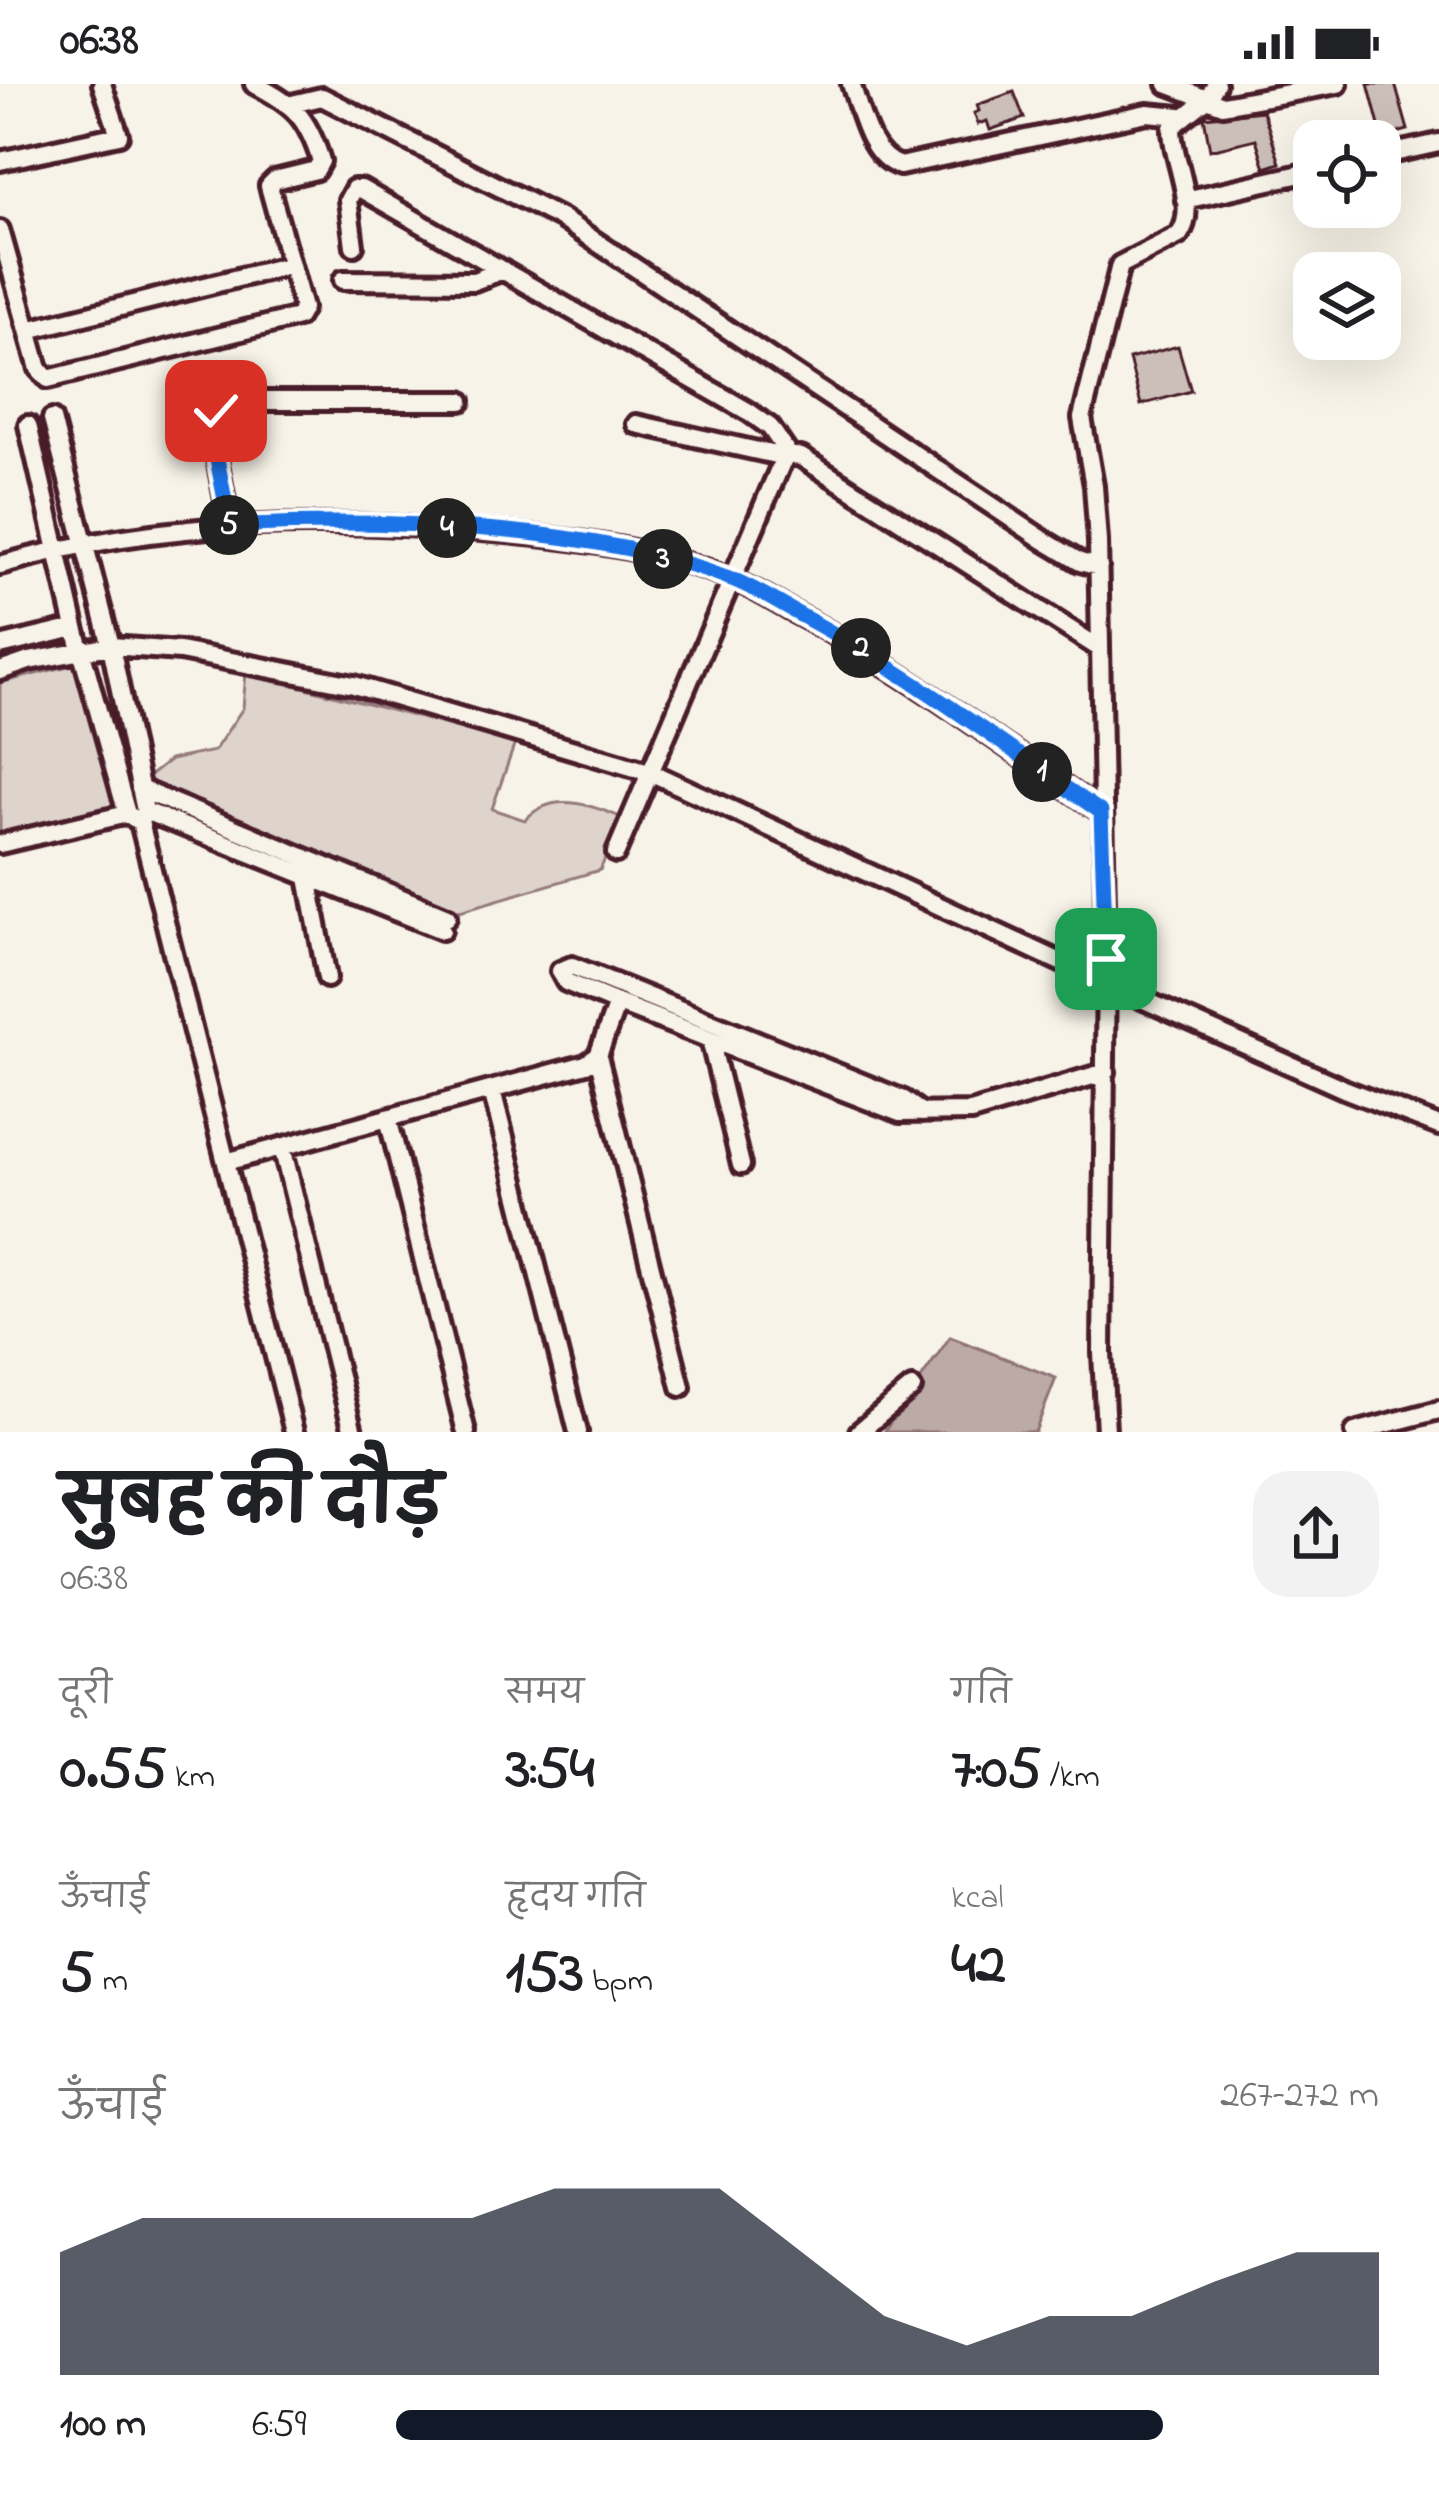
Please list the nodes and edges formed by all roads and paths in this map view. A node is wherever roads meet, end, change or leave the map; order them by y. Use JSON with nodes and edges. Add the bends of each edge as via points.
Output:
{"nodes":[{"id":1,"x":102,"y":84,"type":"edge"},
{"id":2,"x":254,"y":84,"type":"edge"},
{"id":3,"x":850,"y":84,"type":"edge"},
{"id":4,"x":1167,"y":84,"type":"edge"},
{"id":5,"x":1338,"y":84,"type":"edge"},
{"id":6,"x":1212,"y":91,"type":"edge"},
{"id":7,"x":292,"y":104,"type":"junction"},
{"id":8,"x":1180,"y":116,"type":"junction"},
{"id":9,"x":1439,"y":142,"type":"edge"},
{"id":10,"x":1401,"y":151,"type":"edge"},
{"id":11,"x":0,"y":161,"type":"edge"},
{"id":12,"x":1293,"y":176,"type":"edge"},
{"id":13,"x":1184,"y":200,"type":"junction"},
{"id":14,"x":0,"y":230,"type":"edge"},
{"id":15,"x":354,"y":246,"type":"dead end"},
{"id":16,"x":290,"y":265,"type":"junction"},
{"id":17,"x":503,"y":270,"type":"junction"},
{"id":18,"x":343,"y":280,"type":"dead end"},
{"id":19,"x":28,"y":330,"type":"junction"},
{"id":20,"x":460,"y":401,"type":"dead end"},
{"id":21,"x":52,"y":418,"type":"dead end"},
{"id":22,"x":636,"y":424,"type":"dead end"},
{"id":23,"x":28,"y":425,"type":"dead end"},
{"id":24,"x":787,"y":456,"type":"junction"},
{"id":25,"x":230,"y":526,"type":"junction"},
{"id":26,"x":86,"y":546,"type":"junction"},
{"id":27,"x":58,"y":551,"type":"junction"},
{"id":28,"x":0,"y":565,"type":"edge"},
{"id":29,"x":1099,"y":567,"type":"junction"},
{"id":30,"x":730,"y":578,"type":"junction"},
{"id":31,"x":76,"y":628,"type":"junction"},
{"id":32,"x":0,"y":646,"type":"edge"},
{"id":33,"x":111,"y":646,"type":"junction"},
{"id":34,"x":1099,"y":648,"type":"junction"},
{"id":35,"x":83,"y":651,"type":"junction"},
{"id":36,"x":0,"y":671,"type":"edge"},
{"id":37,"x":652,"y":773,"type":"junction"},
{"id":38,"x":140,"y":789,"type":"junction"},
{"id":39,"x":1101,"y":812,"type":"junction"},
{"id":40,"x":137,"y":816,"type":"junction"},
{"id":41,"x":0,"y":844,"type":"edge"},
{"id":42,"x":616,"y":853,"type":"dead end"},
{"id":43,"x":308,"y":868,"type":"junction"},
{"id":44,"x":444,"y":924,"type":"dead end"},
{"id":45,"x":327,"y":978,"type":"dead end"},
{"id":46,"x":1106,"y":983,"type":"junction"},
{"id":47,"x":617,"y":1003,"type":"junction"},
{"id":48,"x":710,"y":1039,"type":"junction"},
{"id":49,"x":598,"y":1056,"type":"junction"},
{"id":50,"x":1106,"y":1072,"type":"junction"},
{"id":51,"x":492,"y":1090,"type":"junction"},
{"id":52,"x":922,"y":1113,"type":"junction"},
{"id":53,"x":388,"y":1118,"type":"junction"},
{"id":54,"x":1439,"y":1126,"type":"edge"},
{"id":55,"x":282,"y":1147,"type":"junction"},
{"id":56,"x":226,"y":1162,"type":"junction"},
{"id":57,"x":741,"y":1166,"type":"dead end"},
{"id":58,"x":681,"y":1387,"type":"dead end"},
{"id":59,"x":912,"y":1388,"type":"dead end"},
{"id":60,"x":1439,"y":1410,"type":"edge"},
{"id":61,"x":294,"y":1432,"type":"edge"},
{"id":62,"x":353,"y":1432,"type":"edge"},
{"id":63,"x":466,"y":1432,"type":"edge"},
{"id":64,"x":578,"y":1432,"type":"edge"},
{"id":65,"x":859,"y":1432,"type":"edge"},
{"id":66,"x":1106,"y":1432,"type":"edge"},
{"id":67,"x":1355,"y":1432,"type":"edge"}],
"edges":[{"from":1,"to":11,"type":"street","via":[[119,135]]},
{"from":2,"to":7,"type":"street"},
{"from":3,"to":8,"type":"street","via":[[878,151],[900,166],[1147,113]]},
{"from":4,"to":6,"type":"street"},
{"from":5,"to":6,"type":"street","via":[[1233,105]]},
{"from":6,"to":8,"type":"street"},
{"from":7,"to":16,"type":"street","via":[[321,161],[269,186]]},
{"from":7,"to":29,"type":"street","via":[[322,97],[562,219],[1046,541]]},
{"from":8,"to":13,"type":"street","via":[[1171,130]]},
{"from":9,"to":10,"type":"street"},
{"from":12,"to":13,"type":"street"},
{"from":13,"to":29,"type":"street","via":[[1187,222],[1179,235],[1120,265],[1084,400]]},
{"from":14,"to":19,"type":"street"},
{"from":15,"to":17,"type":"street","via":[[348,200],[361,189]]},
{"from":16,"to":19,"type":"street"},
{"from":16,"to":19,"type":"street","via":[[303,308],[298,317],[48,379]]},
{"from":17,"to":18,"type":"street","via":[[474,281]]},
{"from":17,"to":24,"type":"street","via":[[749,412],[770,427]]},
{"from":20,"to":25,"type":"street","via":[[258,401],[216,411],[211,428]]},
{"from":21,"to":26,"type":"street"},
{"from":22,"to":24,"type":"street"},
{"from":23,"to":27,"type":"street"},
{"from":24,"to":30,"type":"street"},
{"from":24,"to":34,"type":"street","via":[[801,457]]},
{"from":25,"to":26,"type":"street"},
{"from":25,"to":30,"type":"street","via":[[405,525],[571,539]]},
{"from":26,"to":27,"type":"street"},
{"from":26,"to":33,"type":"street"},
{"from":27,"to":28,"type":"street"},
{"from":27,"to":31,"type":"street"},
{"from":29,"to":34,"type":"street"},
{"from":30,"to":37,"type":"street"},
{"from":30,"to":39,"type":"street","via":[[872,655]]},
{"from":31,"to":32,"type":"street"},
{"from":31,"to":35,"type":"street"},
{"from":33,"to":35,"type":"street"},
{"from":33,"to":37,"type":"street","via":[[180,651],[353,685]]},
{"from":33,"to":38,"type":"street"},
{"from":34,"to":39,"type":"street"},
{"from":35,"to":36,"type":"street"},
{"from":35,"to":40,"type":"street"},
{"from":37,"to":42,"type":"street"},
{"from":37,"to":46,"type":"street"},
{"from":38,"to":40,"type":"street"},
{"from":38,"to":43,"type":"street"},
{"from":39,"to":46,"type":"street"},
{"from":40,"to":41,"type":"street"},
{"from":40,"to":43,"type":"street"},
{"from":40,"to":56,"type":"street"},
{"from":43,"to":44,"type":"street"},
{"from":43,"to":45,"type":"street"},
{"from":46,"to":50,"type":"street"},
{"from":46,"to":54,"type":"street"},
{"from":47,"to":48,"type":"street"},
{"from":47,"to":49,"type":"street"},
{"from":47,"to":52,"type":"street","via":[[566,982],[560,971],[572,966]]},
{"from":48,"to":52,"type":"street","via":[[900,1113]]},
{"from":48,"to":57,"type":"street"},
{"from":49,"to":51,"type":"street"},
{"from":49,"to":58,"type":"street"},
{"from":50,"to":52,"type":"street","via":[[971,1112]]},
{"from":50,"to":66,"type":"street"},
{"from":51,"to":53,"type":"street"},
{"from":51,"to":64,"type":"street"},
{"from":53,"to":55,"type":"street"},
{"from":53,"to":63,"type":"street"},
{"from":55,"to":56,"type":"street"},
{"from":55,"to":62,"type":"street"},
{"from":56,"to":61,"type":"street"},
{"from":59,"to":65,"type":"street"},
{"from":60,"to":67,"type":"street"}]}
